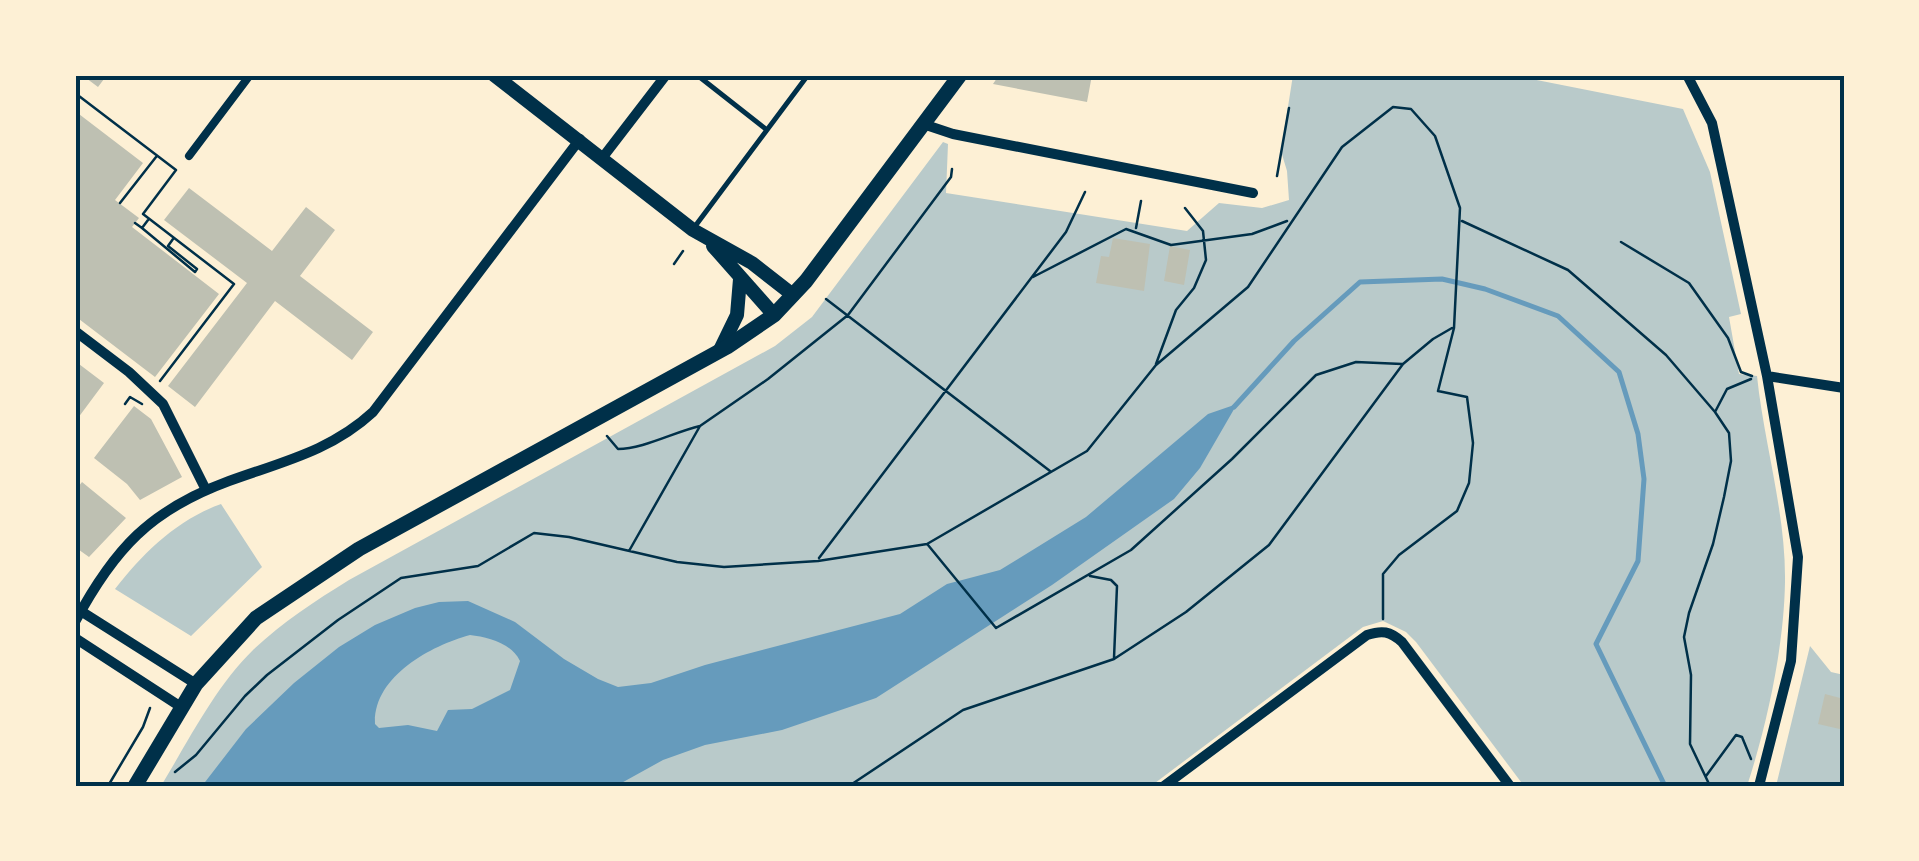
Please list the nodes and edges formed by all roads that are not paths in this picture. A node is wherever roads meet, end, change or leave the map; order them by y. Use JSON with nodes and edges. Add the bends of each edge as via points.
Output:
{"nodes":[{"id":1,"x":250,"y":75,"type":"edge"},
{"id":2,"x":494,"y":75,"type":"edge"},
{"id":3,"x":666,"y":75,"type":"edge"},
{"id":4,"x":697,"y":75,"type":"edge"},
{"id":5,"x":808,"y":75,"type":"edge"},
{"id":6,"x":960,"y":75,"type":"edge"},
{"id":7,"x":1687,"y":75,"type":"edge"},
{"id":8,"x":923,"y":124,"type":"junction"},
{"id":9,"x":767,"y":130,"type":"junction"},
{"id":10,"x":580,"y":139,"type":"junction"},
{"id":11,"x":189,"y":156,"type":"dead end"},
{"id":12,"x":603,"y":157,"type":"junction"},
{"id":13,"x":1253,"y":193,"type":"dead end"},
{"id":14,"x":692,"y":230,"type":"junction"},
{"id":15,"x":710,"y":242,"type":"junction"},
{"id":16,"x":740,"y":279,"type":"junction"},
{"id":17,"x":793,"y":295,"type":"junction"},
{"id":18,"x":774,"y":315,"type":"junction"},
{"id":19,"x":75,"y":331,"type":"edge"},
{"id":20,"x":720,"y":351,"type":"junction"},
{"id":21,"x":1762,"y":377,"type":"junction"},
{"id":22,"x":1844,"y":388,"type":"edge"},
{"id":23,"x":206,"y":490,"type":"junction"},
{"id":24,"x":78,"y":609,"type":"edge"},
{"id":25,"x":75,"y":622,"type":"edge"},
{"id":26,"x":75,"y":638,"type":"edge"},
{"id":27,"x":196,"y":684,"type":"junction"},
{"id":28,"x":181,"y":707,"type":"junction"},
{"id":29,"x":1761,"y":782,"type":"edge"},
{"id":30,"x":135,"y":786,"type":"edge"},
{"id":31,"x":1164,"y":786,"type":"edge"},
{"id":32,"x":1510,"y":786,"type":"edge"}],
"edges":[{"from":1,"to":11,"type":"street"},
{"from":2,"to":10,"type":"street"},
{"from":3,"to":12,"type":"street"},
{"from":4,"to":9,"type":"lane"},
{"from":5,"to":9,"type":"lane"},
{"from":6,"to":8,"type":"main road"},
{"from":7,"to":21,"type":"street","via":[[1712,123]]},
{"from":8,"to":13,"type":"street"},
{"from":8,"to":17,"type":"main road"},
{"from":9,"to":14,"type":"lane"},
{"from":10,"to":12,"type":"street"},
{"from":10,"to":23,"type":"street","via":[[373,412],[320,450]]},
{"from":12,"to":14,"type":"street"},
{"from":14,"to":15,"type":"street"},
{"from":15,"to":16,"type":"street"},
{"from":15,"to":17,"type":"street"},
{"from":16,"to":18,"type":"street"},
{"from":16,"to":20,"type":"street","via":[[737,314]]},
{"from":17,"to":18,"type":"main road"},
{"from":18,"to":20,"type":"main road"},
{"from":19,"to":23,"type":"street","via":[[163,404]]},
{"from":20,"to":27,"type":"main road","via":[[359,549],[256,618]]},
{"from":21,"to":22,"type":"street"},
{"from":21,"to":29,"type":"street","via":[[1798,557],[1790,660]]},
{"from":23,"to":24,"type":"street","via":[[146,525]]},
{"from":24,"to":25,"type":"street"},
{"from":24,"to":27,"type":"street"},
{"from":26,"to":28,"type":"street"},
{"from":27,"to":28,"type":"main road"},
{"from":28,"to":30,"type":"main road"},
{"from":31,"to":32,"type":"street","via":[[1381,630],[1402,642]]}]}
